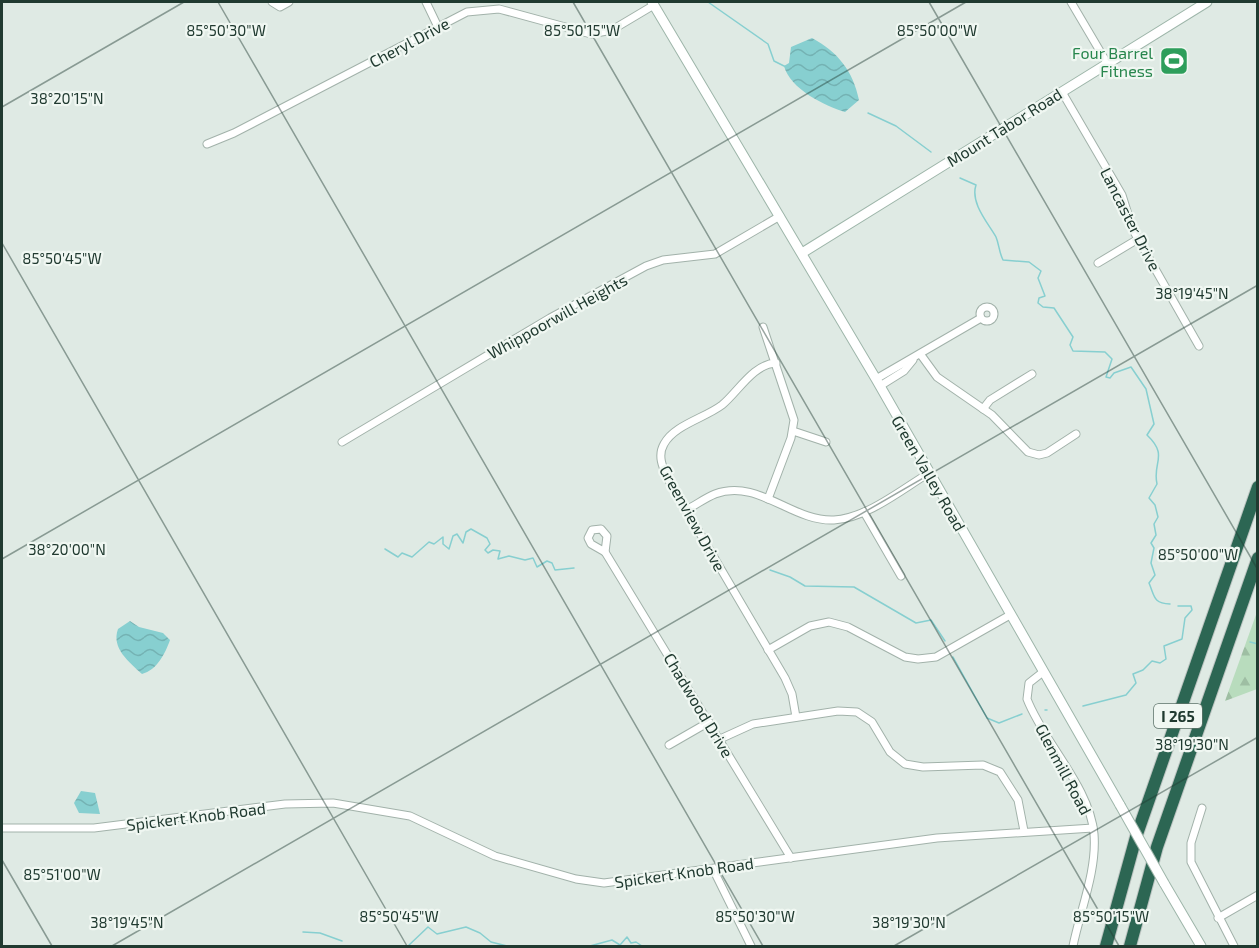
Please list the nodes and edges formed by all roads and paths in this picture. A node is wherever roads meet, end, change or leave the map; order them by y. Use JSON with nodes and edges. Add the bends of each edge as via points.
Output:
{"nodes":[{"id":1,"x":272,"y":2,"type":"edge"},
{"id":2,"x":289,"y":2,"type":"edge"},
{"id":3,"x":426,"y":2,"type":"edge"},
{"id":4,"x":1071,"y":2,"type":"edge"},
{"id":5,"x":1207,"y":2,"type":"edge"},
{"id":6,"x":653,"y":3,"type":"edge"},
{"id":7,"x":438,"y":27,"type":"junction"},
{"id":8,"x":1107,"y":63,"type":"junction"},
{"id":9,"x":1062,"y":92,"type":"junction"},
{"id":10,"x":207,"y":144,"type":"dead end"},
{"id":11,"x":780,"y":216,"type":"junction"},
{"id":12,"x":1138,"y":239,"type":"junction"},
{"id":13,"x":802,"y":253,"type":"junction"},
{"id":14,"x":1098,"y":263,"type":"dead end"},
{"id":15,"x":981,"y":318,"type":"dead end"},
{"id":16,"x":763,"y":327,"type":"dead end"},
{"id":17,"x":1199,"y":346,"type":"dead end"},
{"id":18,"x":918,"y":356,"type":"junction"},
{"id":19,"x":776,"y":363,"type":"junction"},
{"id":20,"x":1032,"y":374,"type":"dead end"},
{"id":21,"x":878,"y":382,"type":"junction"},
{"id":22,"x":983,"y":409,"type":"junction"},
{"id":23,"x":793,"y":431,"type":"junction"},
{"id":24,"x":1076,"y":434,"type":"dead end"},
{"id":25,"x":826,"y":441,"type":"dead end"},
{"id":26,"x":342,"y":442,"type":"dead end"},
{"id":27,"x":929,"y":473,"type":"junction"},
{"id":28,"x":1257,"y":487,"type":"edge"},
{"id":29,"x":768,"y":499,"type":"junction"},
{"id":30,"x":687,"y":510,"type":"junction"},
{"id":31,"x":864,"y":512,"type":"junction"},
{"id":32,"x":605,"y":552,"type":"dead end"},
{"id":33,"x":1257,"y":558,"type":"edge"},
{"id":34,"x":901,"y":576,"type":"dead end"},
{"id":35,"x":1010,"y":615,"type":"junction"},
{"id":36,"x":768,"y":650,"type":"junction"},
{"id":37,"x":1043,"y":672,"type":"junction"},
{"id":38,"x":796,"y":717,"type":"junction"},
{"id":39,"x":709,"y":722,"type":"junction"},
{"id":40,"x":720,"y":740,"type":"junction"},
{"id":41,"x":669,"y":746,"type":"dead end"},
{"id":42,"x":1202,"y":808,"type":"dead end"},
{"id":43,"x":2,"y":828,"type":"edge"},
{"id":44,"x":1093,"y":828,"type":"junction"},
{"id":45,"x":1024,"y":831,"type":"junction"},
{"id":46,"x":791,"y":858,"type":"junction"},
{"id":47,"x":713,"y":869,"type":"junction"},
{"id":48,"x":1257,"y":895,"type":"edge"},
{"id":49,"x":1218,"y":918,"type":"junction"},
{"id":50,"x":752,"y":946,"type":"edge"},
{"id":51,"x":1073,"y":946,"type":"edge"},
{"id":52,"x":1106,"y":946,"type":"edge"},
{"id":53,"x":1130,"y":946,"type":"edge"},
{"id":54,"x":1201,"y":946,"type":"edge"},
{"id":55,"x":1234,"y":946,"type":"edge"}],
"edges":[{"from":1,"to":2,"type":"street","via":[[280,7]]},
{"from":3,"to":7,"type":"street"},
{"from":4,"to":8,"type":"street"},
{"from":5,"to":8,"type":"street","name":"Mount Tabor Road"},
{"from":6,"to":7,"type":"street","name":"Cheryl Drive","via":[[602,33],[591,34],[499,9],[467,12]]},
{"from":6,"to":11,"type":"street","name":"Green Valley Road"},
{"from":7,"to":10,"type":"street","name":"Cheryl Drive"},
{"from":8,"to":9,"type":"street","name":"Mount Tabor Road"},
{"from":9,"to":12,"type":"street","name":"Lancaster Drive","via":[[1122,195]]},
{"from":9,"to":13,"type":"street","name":"Mount Tabor Road"},
{"from":11,"to":13,"type":"street","name":"Green Valley Road"},
{"from":11,"to":26,"type":"street","name":"Whippoorwill Heights","via":[[715,255],[663,260],[646,266],[550,318]]},
{"from":12,"to":14,"type":"street"},
{"from":12,"to":17,"type":"street","name":"Lancaster Drive"},
{"from":13,"to":21,"type":"street","name":"Green Valley Road"},
{"from":15,"to":18,"type":"street"},
{"from":16,"to":19,"type":"street"},
{"from":18,"to":21,"type":"street","via":[[904,370]]},
{"from":18,"to":22,"type":"street","via":[[941,381]]},
{"from":19,"to":23,"type":"street","via":[[791,405]]},
{"from":19,"to":30,"type":"street","name":"Greenview Drive","via":[[756,371],[718,408],[664,442],[660,454],[662,467]]},
{"from":20,"to":22,"type":"street","via":[[990,400]]},
{"from":21,"to":27,"type":"street","name":"Green Valley Road"},
{"from":22,"to":24,"type":"street","via":[[1033,454],[1047,453]]},
{"from":23,"to":25,"type":"street"},
{"from":23,"to":29,"type":"street"},
{"from":27,"to":31,"type":"street"},
{"from":27,"to":35,"type":"street","name":"Green Valley Road"},
{"from":28,"to":52,"type":"highway","number":"I 265","via":[[1136,837]]},
{"from":29,"to":30,"type":"street","via":[[730,490],[714,494]]},
{"from":29,"to":31,"type":"street","via":[[822,519]]},
{"from":30,"to":36,"type":"street","name":"Greenview Drive"},
{"from":31,"to":34,"type":"street"},
{"from":32,"to":39,"type":"street","name":"Chadwood Drive"},
{"from":33,"to":53,"type":"highway","number":"I 265","via":[[1157,847]]},
{"from":35,"to":36,"type":"street","via":[[936,657],[924,659],[905,657],[835,622],[810,626]]},
{"from":35,"to":37,"type":"street","name":"Green Valley Road"},
{"from":36,"to":38,"type":"street","name":"Greenview Drive","via":[[790,689]]},
{"from":37,"to":44,"type":"street","name":"Glenmill Road","via":[[1029,682],[1028,699],[1085,805]]},
{"from":37,"to":54,"type":"street","name":"Green Valley Road","bridge":true},
{"from":38,"to":40,"type":"street","via":[[753,724]]},
{"from":38,"to":45,"type":"street","via":[[857,712],[872,722],[890,752],[904,764],[976,764],[995,769],[1015,794]]},
{"from":39,"to":40,"type":"street","name":"Chadwood Drive"},
{"from":39,"to":41,"type":"street"},
{"from":40,"to":46,"type":"street","name":"Chadwood Drive"},
{"from":42,"to":49,"type":"street","via":[[1191,843],[1191,862]]},
{"from":43,"to":47,"type":"street","name":"Spickert Knob Road","via":[[94,828],[314,802],[410,816],[495,856],[576,879],[622,882]]},
{"from":44,"to":45,"type":"street","name":"Spickert Knob Road"},
{"from":44,"to":51,"type":"street","name":"Glenmill Road","via":[[1093,858]]},
{"from":45,"to":46,"type":"street","name":"Spickert Knob Road","via":[[926,839]]},
{"from":46,"to":47,"type":"street","name":"Spickert Knob Road"},
{"from":47,"to":50,"type":"street"},
{"from":48,"to":49,"type":"street"},
{"from":49,"to":55,"type":"street"}]}
